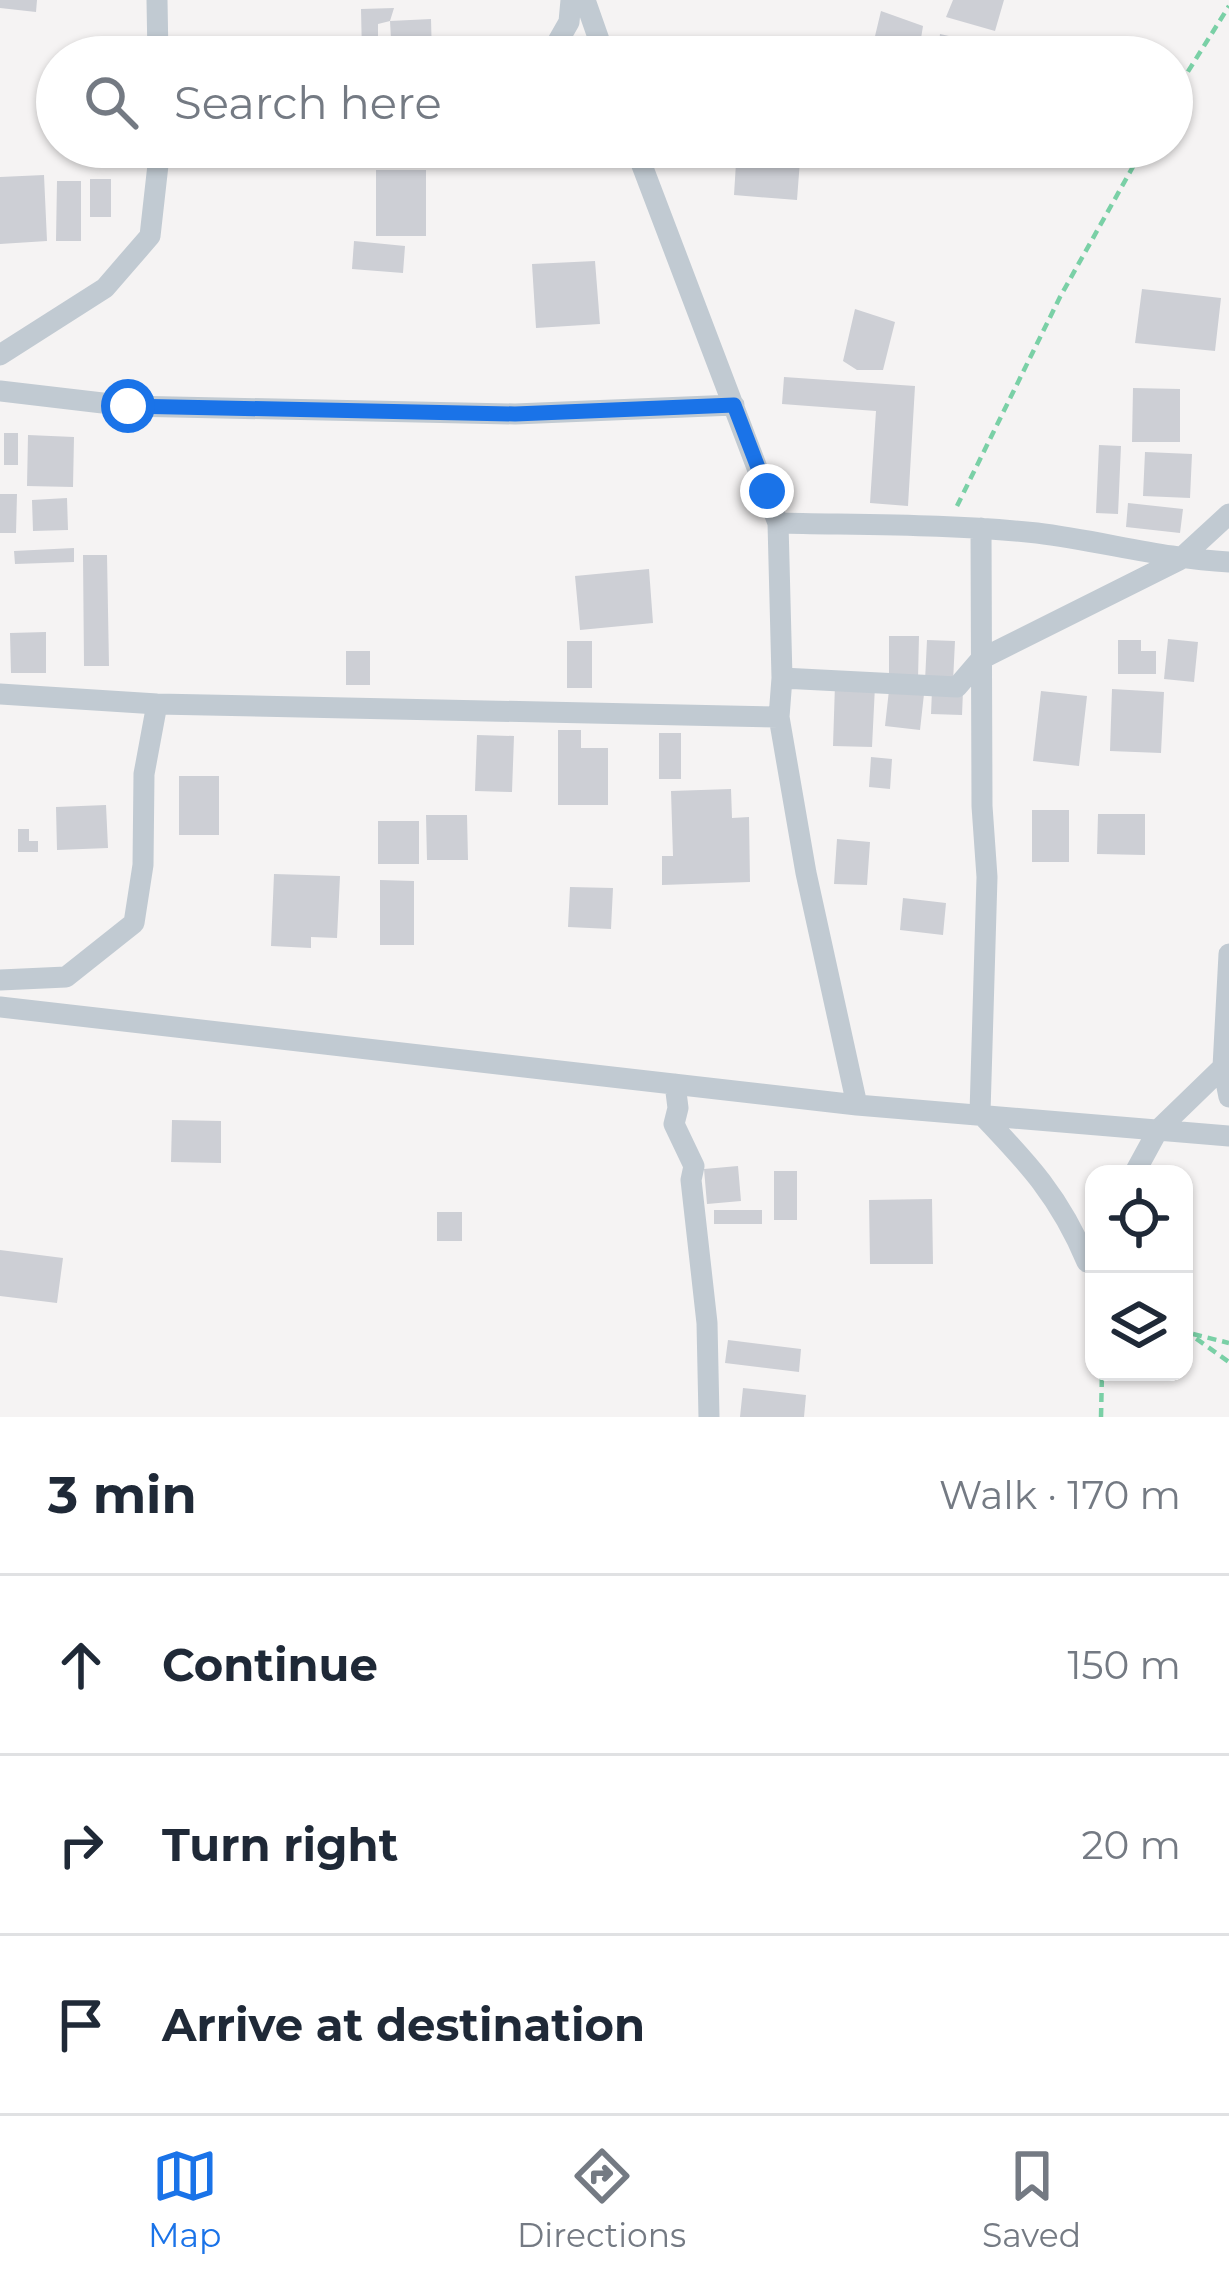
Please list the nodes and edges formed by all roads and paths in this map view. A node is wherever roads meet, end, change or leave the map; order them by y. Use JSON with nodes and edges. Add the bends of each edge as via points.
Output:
{"nodes":[{"id":1,"x":157,"y":0,"type":"edge"},
{"id":2,"x":571,"y":0,"type":"edge"},
{"id":3,"x":585,"y":0,"type":"edge"},
{"id":4,"x":597,"y":0,"type":"edge"},
{"id":5,"x":1229,"y":6,"type":"edge"},
{"id":6,"x":597,"y":32,"type":"junction"},
{"id":7,"x":158,"y":36,"type":"edge"},
{"id":8,"x":561,"y":36,"type":"edge"},
{"id":9,"x":598,"y":36,"type":"edge"},
{"id":10,"x":1193,"y":63,"type":"edge"},
{"id":11,"x":158,"y":168,"type":"edge"},
{"id":12,"x":643,"y":168,"type":"edge"},
{"id":13,"x":1132,"y":168,"type":"edge"},
{"id":14,"x":0,"y":356,"type":"edge"},
{"id":15,"x":0,"y":391,"type":"edge"},
{"id":16,"x":734,"y":405,"type":"junction"},
{"id":17,"x":1229,"y":514,"type":"edge"},
{"id":18,"x":778,"y":524,"type":"junction"},
{"id":19,"x":947,"y":527,"type":"junction"},
{"id":20,"x":981,"y":528,"type":"junction"},
{"id":21,"x":1179,"y":560,"type":"junction"},
{"id":22,"x":1229,"y":562,"type":"edge"},
{"id":23,"x":981,"y":659,"type":"junction"},
{"id":24,"x":782,"y":678,"type":"junction"},
{"id":25,"x":0,"y":694,"type":"edge"},
{"id":26,"x":158,"y":704,"type":"junction"},
{"id":27,"x":779,"y":717,"type":"junction"},
{"id":28,"x":1229,"y":954,"type":"edge"},
{"id":29,"x":0,"y":980,"type":"edge"},
{"id":30,"x":0,"y":1007,"type":"edge"},
{"id":31,"x":1223,"y":1067,"type":"junction"},
{"id":32,"x":675,"y":1084,"type":"junction"},
{"id":33,"x":1229,"y":1097,"type":"edge"},
{"id":34,"x":857,"y":1105,"type":"junction"},
{"id":35,"x":980,"y":1113,"type":"junction"},
{"id":36,"x":1158,"y":1130,"type":"junction"},
{"id":37,"x":1229,"y":1136,"type":"edge"},
{"id":38,"x":1139,"y":1165,"type":"edge"},
{"id":39,"x":1085,"y":1257,"type":"edge"},
{"id":40,"x":1193,"y":1333,"type":"edge"},
{"id":41,"x":1193,"y":1336,"type":"edge"},
{"id":42,"x":1229,"y":1343,"type":"edge"},
{"id":43,"x":1229,"y":1362,"type":"edge"},
{"id":44,"x":1102,"y":1381,"type":"edge"},
{"id":45,"x":709,"y":1417,"type":"edge"},
{"id":46,"x":1101,"y":1417,"type":"edge"}],
"edges":[{"from":1,"to":7,"type":"street"},
{"from":2,"to":8,"type":"street"},
{"from":3,"to":6,"type":"street"},
{"from":4,"to":6,"type":"street"},
{"from":5,"to":10,"type":"path"},
{"from":6,"to":9,"type":"street"},
{"from":11,"to":14,"type":"street","via":[[151,236],[105,288]]},
{"from":12,"to":16,"type":"street"},
{"from":13,"to":19,"type":"path"},
{"from":15,"to":16,"type":"street","via":[[128,406],[492,414]]},
{"from":16,"to":18,"type":"street"},
{"from":17,"to":21,"type":"street"},
{"from":18,"to":19,"type":"street"},
{"from":18,"to":24,"type":"street"},
{"from":19,"to":20,"type":"street"},
{"from":20,"to":21,"type":"street"},
{"from":20,"to":23,"type":"street"},
{"from":21,"to":22,"type":"street"},
{"from":21,"to":23,"type":"street"},
{"from":23,"to":24,"type":"street","via":[[957,687]]},
{"from":23,"to":35,"type":"street","via":[[987,877]]},
{"from":24,"to":27,"type":"street"},
{"from":25,"to":26,"type":"street"},
{"from":26,"to":27,"type":"street"},
{"from":26,"to":29,"type":"street","via":[[144,774],[134,923],[66,977]]},
{"from":27,"to":34,"type":"street"},
{"from":28,"to":31,"type":"street"},
{"from":30,"to":32,"type":"street"},
{"from":31,"to":33,"type":"street"},
{"from":31,"to":36,"type":"street"},
{"from":32,"to":34,"type":"street"},
{"from":32,"to":45,"type":"street","via":[[674,1124],[694,1166]]},
{"from":34,"to":35,"type":"street"},
{"from":35,"to":36,"type":"street"},
{"from":35,"to":39,"type":"street","via":[[1069,1217]]},
{"from":36,"to":37,"type":"street"},
{"from":36,"to":38,"type":"street"},
{"from":40,"to":42,"type":"path"},
{"from":41,"to":43,"type":"path"},
{"from":44,"to":46,"type":"path"}]}
